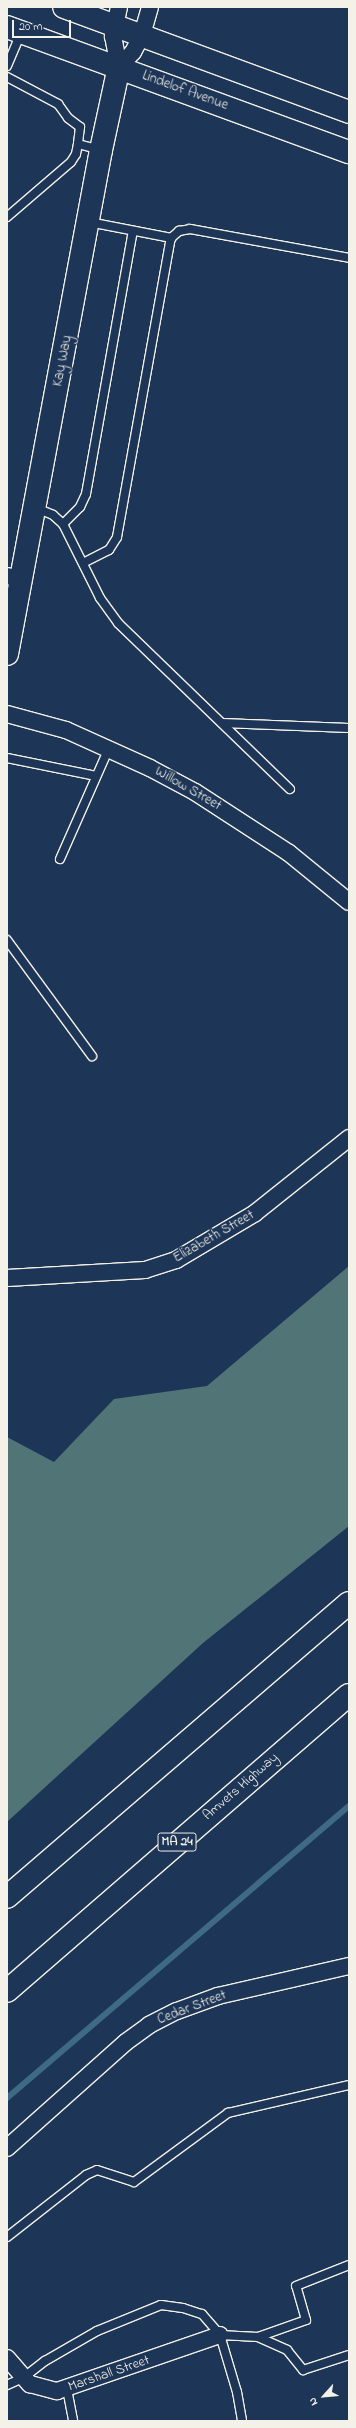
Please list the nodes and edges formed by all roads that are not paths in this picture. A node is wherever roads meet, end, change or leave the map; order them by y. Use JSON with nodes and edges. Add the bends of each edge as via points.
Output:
{"nodes":[{"id":1,"x":64,"y":7,"type":"edge"},
{"id":2,"x":150,"y":7,"type":"edge"},
{"id":3,"x":116,"y":16,"type":"edge"},
{"id":4,"x":14,"y":29,"type":"edge"},
{"id":5,"x":142,"y":35,"type":"junction"},
{"id":6,"x":7,"y":66,"type":"edge"},
{"id":7,"x":119,"y":67,"type":"junction"},
{"id":8,"x":7,"y":77,"type":"edge"},
{"id":9,"x":349,"y":112,"type":"edge"},
{"id":10,"x":78,"y":144,"type":"junction"},
{"id":11,"x":101,"y":150,"type":"junction"},
{"id":12,"x":349,"y":152,"type":"edge"},
{"id":13,"x":7,"y":217,"type":"edge"},
{"id":14,"x":90,"y":222,"type":"junction"},
{"id":15,"x":133,"y":231,"type":"junction"},
{"id":16,"x":171,"y":238,"type":"junction"},
{"id":17,"x":349,"y":258,"type":"edge"},
{"id":18,"x":35,"y":508,"type":"junction"},
{"id":19,"x":63,"y":524,"type":"junction"},
{"id":20,"x":83,"y":564,"type":"junction"},
{"id":21,"x":14,"y":578,"type":"edge"},
{"id":22,"x":7,"y":654,"type":"edge"},
{"id":23,"x":8,"y":718,"type":"edge"},
{"id":24,"x":222,"y":723,"type":"junction"},
{"id":25,"x":349,"y":728,"type":"edge"},
{"id":26,"x":108,"y":748,"type":"junction"},
{"id":27,"x":7,"y":758,"type":"edge"},
{"id":28,"x":96,"y":776,"type":"junction"},
{"id":29,"x":290,"y":789,"type":"dead end"},
{"id":30,"x":60,"y":859,"type":"dead end"},
{"id":31,"x":349,"y":902,"type":"edge"},
{"id":32,"x":7,"y":940,"type":"edge"},
{"id":33,"x":92,"y":1056,"type":"dead end"},
{"id":34,"x":349,"y":1138,"type":"edge"},
{"id":35,"x":7,"y":1278,"type":"edge"},
{"id":36,"x":346,"y":1605,"type":"edge"},
{"id":37,"x":349,"y":1695,"type":"edge"},
{"id":38,"x":7,"y":1897,"type":"edge"},
{"id":39,"x":349,"y":1966,"type":"edge"},
{"id":40,"x":7,"y":1991,"type":"edge"},
{"id":41,"x":349,"y":2085,"type":"edge"},
{"id":42,"x":7,"y":2148,"type":"edge"},
{"id":43,"x":7,"y":2237,"type":"edge"},
{"id":44,"x":349,"y":2265,"type":"edge"},
{"id":45,"x":220,"y":2335,"type":"junction"},
{"id":46,"x":258,"y":2337,"type":"junction"},
{"id":47,"x":349,"y":2354,"type":"edge"},
{"id":48,"x":7,"y":2358,"type":"edge"},
{"id":49,"x":23,"y":2378,"type":"junction"},
{"id":50,"x":7,"y":2385,"type":"edge"},
{"id":51,"x":67,"y":2389,"type":"junction"},
{"id":52,"x":73,"y":2421,"type":"edge"},
{"id":53,"x":242,"y":2421,"type":"edge"}],
"edges":[{"from":1,"to":3,"type":"main road"},
{"from":2,"to":5,"type":"street"},
{"from":3,"to":5,"type":"main road"},
{"from":3,"to":7,"type":"street","via":[[113,46]]},
{"from":4,"to":6,"type":"lane"},
{"from":4,"to":7,"type":"main road","name":"Lindelof Avenue"},
{"from":5,"to":7,"type":"street"},
{"from":5,"to":9,"type":"main road"},
{"from":7,"to":11,"type":"main road","name":"Kay Way"},
{"from":7,"to":12,"type":"main road","name":"Lindelof Avenue"},
{"from":8,"to":10,"type":"lane","via":[[58,104],[68,118],[80,126]]},
{"from":10,"to":11,"type":"lane"},
{"from":10,"to":13,"type":"lane","via":[[76,154],[70,162]]},
{"from":11,"to":14,"type":"main road","name":"Kay Way"},
{"from":14,"to":15,"type":"lane"},
{"from":14,"to":18,"type":"main road","name":"Kay Way"},
{"from":15,"to":16,"type":"lane"},
{"from":15,"to":19,"type":"lane","via":[[86,494],[80,507]]},
{"from":16,"to":17,"type":"lane","via":[[179,231],[190,229]]},
{"from":16,"to":20,"type":"lane","via":[[117,537],[109,550]]},
{"from":18,"to":19,"type":"lane","via":[[53,514]]},
{"from":18,"to":21,"type":"main road","name":"Kay Way"},
{"from":19,"to":20,"type":"lane"},
{"from":20,"to":24,"type":"lane","via":[[114,619]]},
{"from":21,"to":22,"type":"main road","name":"Kay Way"},
{"from":23,"to":26,"type":"street","name":"Willow Street","via":[[66,730]]},
{"from":24,"to":25,"type":"lane"},
{"from":24,"to":29,"type":"lane"},
{"from":26,"to":28,"type":"lane"},
{"from":26,"to":31,"type":"street","name":"Willow Street","via":[[196,792],[254,828]]},
{"from":27,"to":28,"type":"lane"},
{"from":28,"to":30,"type":"lane"},
{"from":32,"to":33,"type":"lane"},
{"from":34,"to":35,"type":"street","name":"Elizabeth Street","via":[[255,1214],[176,1260],[139,1270]]},
{"from":36,"to":38,"type":"main road"},
{"from":37,"to":40,"type":"main road","name":"Amvets Highway","number":"MA 24"},
{"from":39,"to":42,"type":"street","name":"Cedar Street","via":[[218,1996],[177,2011],[149,2025],[126,2042]]},
{"from":41,"to":43,"type":"lane","via":[[228,2113],[134,2182],[97,2170],[86,2175]]},
{"from":44,"to":46,"type":"lane","via":[[296,2286],[306,2320]]},
{"from":45,"to":46,"type":"lane"},
{"from":45,"to":49,"type":"lane","via":[[202,2314],[161,2305],[97,2331],[45,2361]]},
{"from":45,"to":51,"type":"street","name":"Marshall Street"},
{"from":45,"to":53,"type":"lane","via":[[237,2392]]},
{"from":46,"to":47,"type":"lane","via":[[287,2350],[303,2370]]},
{"from":48,"to":49,"type":"street","name":"Marshall Street"},
{"from":49,"to":50,"type":"lane"},
{"from":49,"to":51,"type":"street","name":"Marshall Street","via":[[30,2384],[48,2391]]},
{"from":51,"to":52,"type":"lane"}]}
